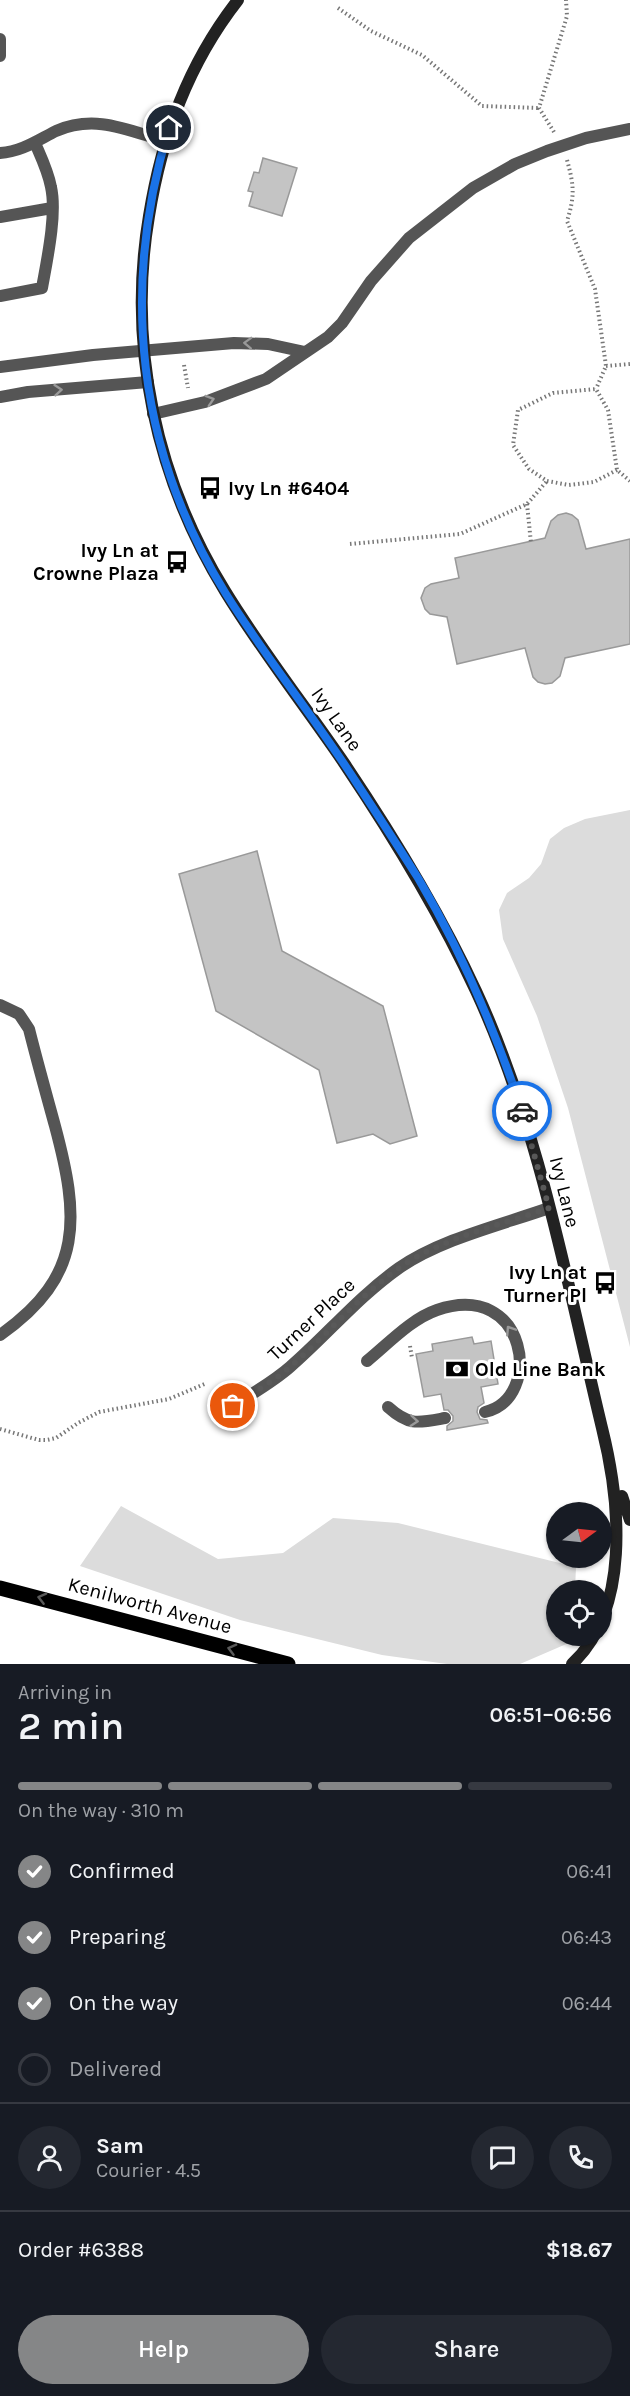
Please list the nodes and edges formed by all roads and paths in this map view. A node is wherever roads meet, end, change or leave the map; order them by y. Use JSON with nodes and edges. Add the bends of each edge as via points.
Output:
{"nodes":[{"id":1,"x":238,"y":0,"type":"edge"},
{"id":2,"x":566,"y":0,"type":"edge"},
{"id":3,"x":338,"y":8,"type":"dead end"},
{"id":4,"x":0,"y":39,"type":"edge"},
{"id":5,"x":0,"y":56,"type":"edge"},
{"id":6,"x":539,"y":108,"type":"junction"},
{"id":7,"x":630,"y":129,"type":"edge"},
{"id":8,"x":165,"y":141,"type":"junction"},
{"id":9,"x":35,"y":143,"type":"junction"},
{"id":10,"x":562,"y":146,"type":"junction"},
{"id":11,"x":0,"y":153,"type":"edge"},
{"id":12,"x":52,"y":208,"type":"junction"},
{"id":13,"x":0,"y":217,"type":"edge"},
{"id":14,"x":0,"y":296,"type":"edge"},
{"id":15,"x":143,"y":352,"type":"junction"},
{"id":16,"x":305,"y":352,"type":"junction"},
{"id":17,"x":184,"y":362,"type":"dead end"},
{"id":18,"x":630,"y":363,"type":"edge"},
{"id":19,"x":606,"y":366,"type":"junction"},
{"id":20,"x":0,"y":367,"type":"edge"},
{"id":21,"x":148,"y":382,"type":"junction"},
{"id":22,"x":188,"y":388,"type":"dead end"},
{"id":23,"x":596,"y":389,"type":"junction"},
{"id":24,"x":0,"y":397,"type":"edge"},
{"id":25,"x":153,"y":414,"type":"junction"},
{"id":26,"x":617,"y":470,"type":"junction"},
{"id":27,"x":547,"y":481,"type":"junction"},
{"id":28,"x":630,"y":481,"type":"edge"},
{"id":29,"x":527,"y":504,"type":"junction"},
{"id":30,"x":531,"y":543,"type":"dead end"},
{"id":31,"x":350,"y":544,"type":"dead end"},
{"id":32,"x":0,"y":1005,"type":"edge"},
{"id":33,"x":549,"y":1208,"type":"junction"},
{"id":34,"x":0,"y":1335,"type":"edge"},
{"id":35,"x":368,"y":1361,"type":"dead end"},
{"id":36,"x":207,"y":1383,"type":"dead end"},
{"id":37,"x":233,"y":1406,"type":"dead end"},
{"id":38,"x":388,"y":1407,"type":"dead end"},
{"id":39,"x":485,"y":1412,"type":"dead end"},
{"id":40,"x":445,"y":1418,"type":"dead end"},
{"id":41,"x":0,"y":1429,"type":"edge"},
{"id":42,"x":611,"y":1463,"type":"junction"},
{"id":43,"x":630,"y":1520,"type":"edge"},
{"id":44,"x":0,"y":1588,"type":"edge"},
{"id":45,"x":288,"y":1664,"type":"edge"},
{"id":46,"x":572,"y":1664,"type":"edge"}],
"edges":[{"from":1,"to":8,"type":"street","name":"Ivy Lane","via":[[209,40]]},
{"from":2,"to":6,"type":"path","via":[[567,16]]},
{"from":3,"to":6,"type":"path","via":[[371,31],[422,55],[482,106]]},
{"from":4,"to":5,"type":"street"},
{"from":6,"to":10,"type":"path"},
{"from":7,"to":10,"type":"street"},
{"from":8,"to":9,"type":"street","via":[[90,122],[57,131]]},
{"from":8,"to":15,"type":"street","name":"Ivy Lane","via":[[145,236]]},
{"from":9,"to":11,"type":"street"},
{"from":9,"to":12,"type":"street","via":[[49,180]]},
{"from":10,"to":16,"type":"street","via":[[515,164],[473,188],[409,238],[371,281],[342,323]]},
{"from":10,"to":19,"type":"path","via":[[574,184],[567,221],[595,289]]},
{"from":12,"to":13,"type":"street"},
{"from":12,"to":14,"type":"street","via":[[42,288]]},
{"from":16,"to":15,"type":"street","one_way":true,"via":[[268,344],[234,343]]},
{"from":15,"to":20,"type":"street"},
{"from":15,"to":21,"type":"street","name":"Ivy Lane"},
{"from":25,"to":16,"type":"street","one_way":true,"via":[[240,390],[266,379]]},
{"from":17,"to":22,"type":"path"},
{"from":18,"to":19,"type":"path"},
{"from":19,"to":23,"type":"path"},
{"from":24,"to":21,"type":"street","one_way":true},
{"from":21,"to":25,"type":"street","name":"Ivy Lane"},
{"from":23,"to":26,"type":"path","via":[[608,410]]},
{"from":23,"to":27,"type":"path","via":[[553,393],[518,410],[513,444],[529,469]]},
{"from":25,"to":33,"type":"street","name":"Ivy Lane","via":[[184,515],[226,594],[343,762],[418,879],[462,963],[507,1067]]},
{"from":26,"to":27,"type":"path","via":[[594,482],[569,485]]},
{"from":26,"to":28,"type":"path"},
{"from":27,"to":29,"type":"path"},
{"from":29,"to":30,"type":"path"},
{"from":29,"to":31,"type":"path","via":[[460,534]]},
{"from":32,"to":34,"type":"street","via":[[19,1014],[29,1029],[69,1180],[72,1207],[66,1251],[50,1287],[27,1315]]},
{"from":33,"to":37,"type":"street","name":"Turner Place","via":[[433,1250],[402,1266],[350,1308],[291,1366]]},
{"from":33,"to":42,"type":"street","name":"Ivy Lane"},
{"from":39,"to":35,"type":"street","one_way":true,"via":[[500,1405],[514,1390],[520,1358],[508,1325],[484,1306],[470,1304],[436,1310]]},
{"from":36,"to":41,"type":"path","via":[[169,1399],[99,1412],[47,1440]]},
{"from":38,"to":40,"type":"street","one_way":true,"via":[[408,1422]]},
{"from":42,"to":43,"type":"street","name":"Ivy Lane"},
{"from":42,"to":46,"type":"street","name":"Ivy Lane","via":[[622,1559],[615,1608],[602,1636]]},
{"from":45,"to":44,"type":"main road","name":"Kenilworth Avenue","one_way":true}]}
